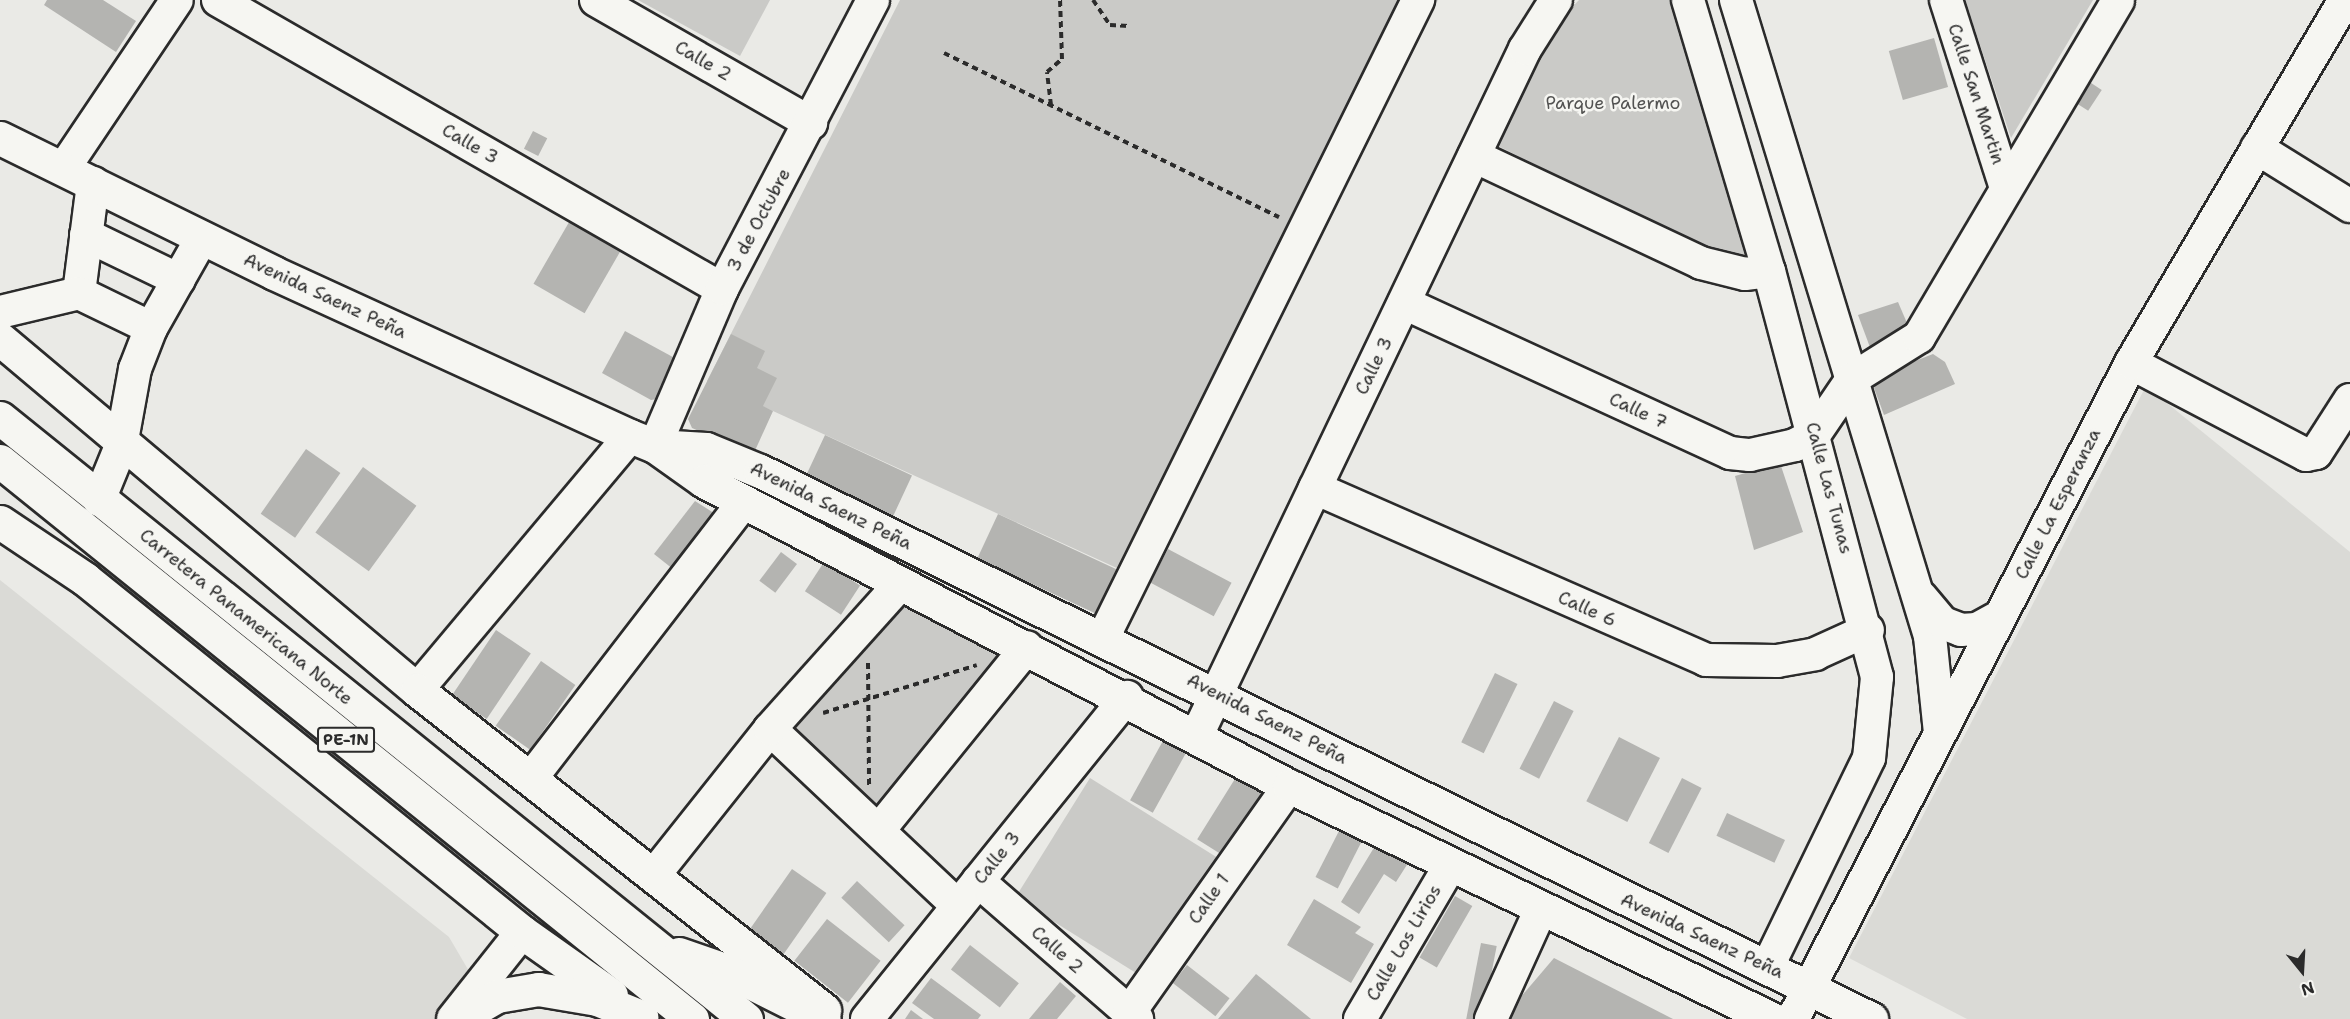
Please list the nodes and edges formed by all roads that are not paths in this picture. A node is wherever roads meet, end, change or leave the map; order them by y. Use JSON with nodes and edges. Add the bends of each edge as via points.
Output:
{"nodes":[{"id":1,"x":177,"y":0,"type":"edge"},
{"id":2,"x":218,"y":0,"type":"edge"},
{"id":3,"x":596,"y":0,"type":"edge"},
{"id":4,"x":873,"y":0,"type":"edge"},
{"id":5,"x":1418,"y":0,"type":"edge"},
{"id":6,"x":1556,"y":0,"type":"edge"},
{"id":7,"x":1688,"y":0,"type":"edge"},
{"id":8,"x":1736,"y":0,"type":"edge"},
{"id":9,"x":1946,"y":0,"type":"edge"},
{"id":10,"x":2118,"y":0,"type":"edge"},
{"id":11,"x":2345,"y":0,"type":"edge"},
{"id":12,"x":811,"y":123,"type":"junction"},
{"id":13,"x":0,"y":138,"type":"edge"},
{"id":14,"x":2257,"y":148,"type":"junction"},
{"id":15,"x":1474,"y":156,"type":"junction"},
{"id":16,"x":64,"y":168,"type":"junction"},
{"id":17,"x":93,"y":183,"type":"junction"},
{"id":18,"x":2006,"y":188,"type":"junction"},
{"id":19,"x":2350,"y":206,"type":"edge"},
{"id":20,"x":86,"y":235,"type":"junction"},
{"id":21,"x":202,"y":238,"type":"junction"},
{"id":22,"x":1769,"y":271,"type":"junction"},
{"id":23,"x":178,"y":280,"type":"junction"},
{"id":24,"x":722,"y":289,"type":"junction"},
{"id":25,"x":79,"y":293,"type":"junction"},
{"id":26,"x":1404,"y":303,"type":"junction"},
{"id":27,"x":0,"y":312,"type":"edge"},
{"id":28,"x":151,"y":328,"type":"junction"},
{"id":29,"x":0,"y":339,"type":"edge"},
{"id":30,"x":2131,"y":363,"type":"junction"},
{"id":31,"x":1852,"y":379,"type":"junction"},
{"id":32,"x":2350,"y":400,"type":"edge"},
{"id":33,"x":0,"y":418,"type":"edge"},
{"id":34,"x":1814,"y":435,"type":"junction"},
{"id":35,"x":642,"y":441,"type":"junction"},
{"id":36,"x":121,"y":446,"type":"junction"},
{"id":37,"x":0,"y":461,"type":"edge"},
{"id":38,"x":1315,"y":488,"type":"junction"},
{"id":39,"x":99,"y":500,"type":"junction"},
{"id":40,"x":744,"y":502,"type":"junction"},
{"id":41,"x":0,"y":522,"type":"edge"},
{"id":42,"x":900,"y":584,"type":"junction"},
{"id":43,"x":1914,"y":588,"type":"junction"},
{"id":44,"x":1999,"y":617,"type":"junction"},
{"id":45,"x":1868,"y":630,"type":"junction"},
{"id":46,"x":1103,"y":638,"type":"junction"},
{"id":47,"x":1020,"y":643,"type":"junction"},
{"id":48,"x":417,"y":690,"type":"junction"},
{"id":49,"x":1218,"y":693,"type":"junction"},
{"id":50,"x":1127,"y":697,"type":"junction"},
{"id":51,"x":771,"y":729,"type":"junction"},
{"id":52,"x":1197,"y":735,"type":"junction"},
{"id":53,"x":1941,"y":736,"type":"junction"},
{"id":54,"x":532,"y":777,"type":"junction"},
{"id":55,"x":1289,"y":786,"type":"junction"},
{"id":56,"x":1852,"y":799,"type":"junction"},
{"id":57,"x":1897,"y":820,"type":"junction"},
{"id":58,"x":874,"y":826,"type":"junction"},
{"id":59,"x":1449,"y":867,"type":"junction"},
{"id":60,"x":1563,"y":870,"type":"junction"},
{"id":61,"x":654,"y":874,"type":"junction"},
{"id":62,"x":978,"y":881,"type":"junction"},
{"id":63,"x":958,"y":906,"type":"junction"},
{"id":64,"x":1541,"y":909,"type":"junction"},
{"id":65,"x":522,"y":932,"type":"junction"},
{"id":66,"x":654,"y":945,"type":"junction"},
{"id":67,"x":1768,"y":966,"type":"junction"},
{"id":68,"x":1809,"y":987,"type":"junction"},
{"id":69,"x":1133,"y":1016,"type":"edge"},
{"id":70,"x":1862,"y":1017,"type":"edge"},
{"id":71,"x":642,"y":1018,"type":"edge"},
{"id":72,"x":455,"y":1019,"type":"edge"},
{"id":73,"x":692,"y":1019,"type":"edge"},
{"id":74,"x":746,"y":1019,"type":"edge"},
{"id":75,"x":824,"y":1019,"type":"edge"},
{"id":76,"x":835,"y":1019,"type":"edge"},
{"id":77,"x":867,"y":1019,"type":"edge"},
{"id":78,"x":1360,"y":1019,"type":"edge"},
{"id":79,"x":1491,"y":1019,"type":"edge"},
{"id":80,"x":1772,"y":1019,"type":"edge"},
{"id":81,"x":1793,"y":1019,"type":"edge"}],
"edges":[{"from":1,"to":16,"type":"street"},
{"from":2,"to":24,"type":"street","name":"Calle 3"},
{"from":3,"to":12,"type":"street","name":"Calle 2"},
{"from":4,"to":12,"type":"street","name":"3 de Octubre"},
{"from":5,"to":46,"type":"street"},
{"from":6,"to":15,"type":"street","name":"Calle 3","via":[[1525,49]]},
{"from":7,"to":22,"type":"street","name":"Calle Las Tunas"},
{"from":8,"to":31,"type":"street"},
{"from":9,"to":18,"type":"street","name":"Calle San Martin"},
{"from":10,"to":18,"type":"street"},
{"from":11,"to":14,"type":"street","name":"Calle La Esperanza"},
{"from":12,"to":24,"type":"street","name":"3 de Octubre"},
{"from":13,"to":16,"type":"main road","name":"Avenida Saenz Peña"},
{"from":14,"to":19,"type":"street"},
{"from":14,"to":30,"type":"street","name":"Calle La Esperanza"},
{"from":15,"to":22,"type":"street","via":[[1701,263],[1745,274]]},
{"from":15,"to":26,"type":"street","name":"Calle 3"},
{"from":16,"to":17,"type":"main road","name":"Avenida Saenz Peña"},
{"from":17,"to":20,"type":"street"},
{"from":17,"to":21,"type":"main road","name":"Avenida Saenz Peña"},
{"from":18,"to":31,"type":"street","via":[[1920,337]]},
{"from":20,"to":23,"type":"street"},
{"from":20,"to":25,"type":"street"},
{"from":21,"to":23,"type":"street"},
{"from":21,"to":35,"type":"main road","name":"Avenida Saenz Peña"},
{"from":22,"to":34,"type":"street","name":"Calle Las Tunas"},
{"from":23,"to":28,"type":"street"},
{"from":24,"to":35,"type":"street","name":"3 de Octubre"},
{"from":25,"to":27,"type":"street"},
{"from":25,"to":28,"type":"street"},
{"from":26,"to":34,"type":"street","name":"Calle 7","via":[[1730,453],[1772,453]]},
{"from":26,"to":38,"type":"street","name":"Calle 3"},
{"from":28,"to":36,"type":"street","via":[[135,369]]},
{"from":29,"to":36,"type":"main road"},
{"from":30,"to":32,"type":"street","via":[[2306,455],[2316,453]]},
{"from":30,"to":44,"type":"street","name":"Calle La Esperanza"},
{"from":31,"to":34,"type":"street"},
{"from":31,"to":43,"type":"street"},
{"from":33,"to":39,"type":"main road","name":"Carretera Panamericana Norte","number":"PE-1N"},
{"from":34,"to":45,"type":"street","name":"Calle Las Tunas"},
{"from":35,"to":40,"type":"main road","name":"Avenida Saenz Peña"},
{"from":35,"to":46,"type":"main road","name":"Avenida Saenz Peña","via":[[706,449],[760,471]]},
{"from":35,"to":48,"type":"street","name":"3 de Octubre"},
{"from":36,"to":39,"type":"street"},
{"from":36,"to":48,"type":"main road"},
{"from":37,"to":73,"type":"main road","name":"Carretera Panamericana Norte","number":"PE-1N"},
{"from":38,"to":45,"type":"street","name":"Calle 6","via":[[1707,660],[1744,664],[1796,658]]},
{"from":38,"to":49,"type":"street","name":"Calle 3"},
{"from":39,"to":66,"type":"main road","name":"Carretera Panamericana Norte","number":"PE-1N"},
{"from":40,"to":42,"type":"main road","name":"Avenida Saenz Peña"},
{"from":40,"to":54,"type":"street"},
{"from":41,"to":65,"type":"main road","via":[[85,579]]},
{"from":42,"to":47,"type":"main road","name":"Avenida Saenz Peña"},
{"from":42,"to":51,"type":"street"},
{"from":43,"to":44,"type":"street","via":[[1943,623],[1961,630],[1977,629]]},
{"from":43,"to":53,"type":"street","via":[[1937,674]]},
{"from":44,"to":53,"type":"street","name":"Calle La Esperanza"},
{"from":45,"to":56,"type":"street","name":"Calle Las Tunas","via":[[1877,677],[1876,721]]},
{"from":46,"to":49,"type":"main road","name":"Avenida Saenz Peña"},
{"from":47,"to":50,"type":"main road","name":"Avenida Saenz Peña"},
{"from":47,"to":58,"type":"street"},
{"from":48,"to":54,"type":"main road"},
{"from":49,"to":52,"type":"street","name":"Calle 3"},
{"from":49,"to":60,"type":"main road","name":"Avenida Saenz Peña"},
{"from":50,"to":52,"type":"main road","name":"Avenida Saenz Peña"},
{"from":50,"to":62,"type":"street","name":"Calle 3"},
{"from":51,"to":58,"type":"street"},
{"from":51,"to":61,"type":"street"},
{"from":52,"to":55,"type":"main road","name":"Avenida Saenz Peña"},
{"from":53,"to":57,"type":"street","name":"Calle La Esperanza"},
{"from":54,"to":61,"type":"main road"},
{"from":55,"to":59,"type":"main road","name":"Avenida Saenz Peña"},
{"from":55,"to":69,"type":"street","name":"Calle 1"},
{"from":56,"to":57,"type":"street"},
{"from":56,"to":67,"type":"street","name":"Calle Las Tunas"},
{"from":57,"to":68,"type":"street","name":"Calle La Esperanza"},
{"from":58,"to":63,"type":"street"},
{"from":59,"to":64,"type":"main road","name":"Avenida Saenz Peña"},
{"from":59,"to":78,"type":"street","name":"Calle Los Lirios"},
{"from":60,"to":64,"type":"main road"},
{"from":60,"to":67,"type":"main road","name":"Avenida Saenz Peña"},
{"from":61,"to":76,"type":"main road"},
{"from":62,"to":63,"type":"street","name":"Calle 3"},
{"from":62,"to":69,"type":"street","name":"Calle 2"},
{"from":63,"to":77,"type":"street","name":"Calle 3"},
{"from":64,"to":79,"type":"street"},
{"from":64,"to":80,"type":"main road","name":"Avenida Saenz Peña"},
{"from":65,"to":71,"type":"main road"},
{"from":65,"to":72,"type":"street"},
{"from":66,"to":74,"type":"main road","name":"Carretera Panamericana Norte","number":"PE-1N"},
{"from":66,"to":75,"type":"main road","via":[[728,971]]},
{"from":67,"to":68,"type":"main road","name":"Avenida Saenz Peña"},
{"from":68,"to":70,"type":"main road","name":"Avenida Saenz Peña"},
{"from":68,"to":81,"type":"street","name":"Calle La Esperanza"},
{"from":71,"to":72,"type":"main road","via":[[588,996],[538,989],[497,996]]}]}
